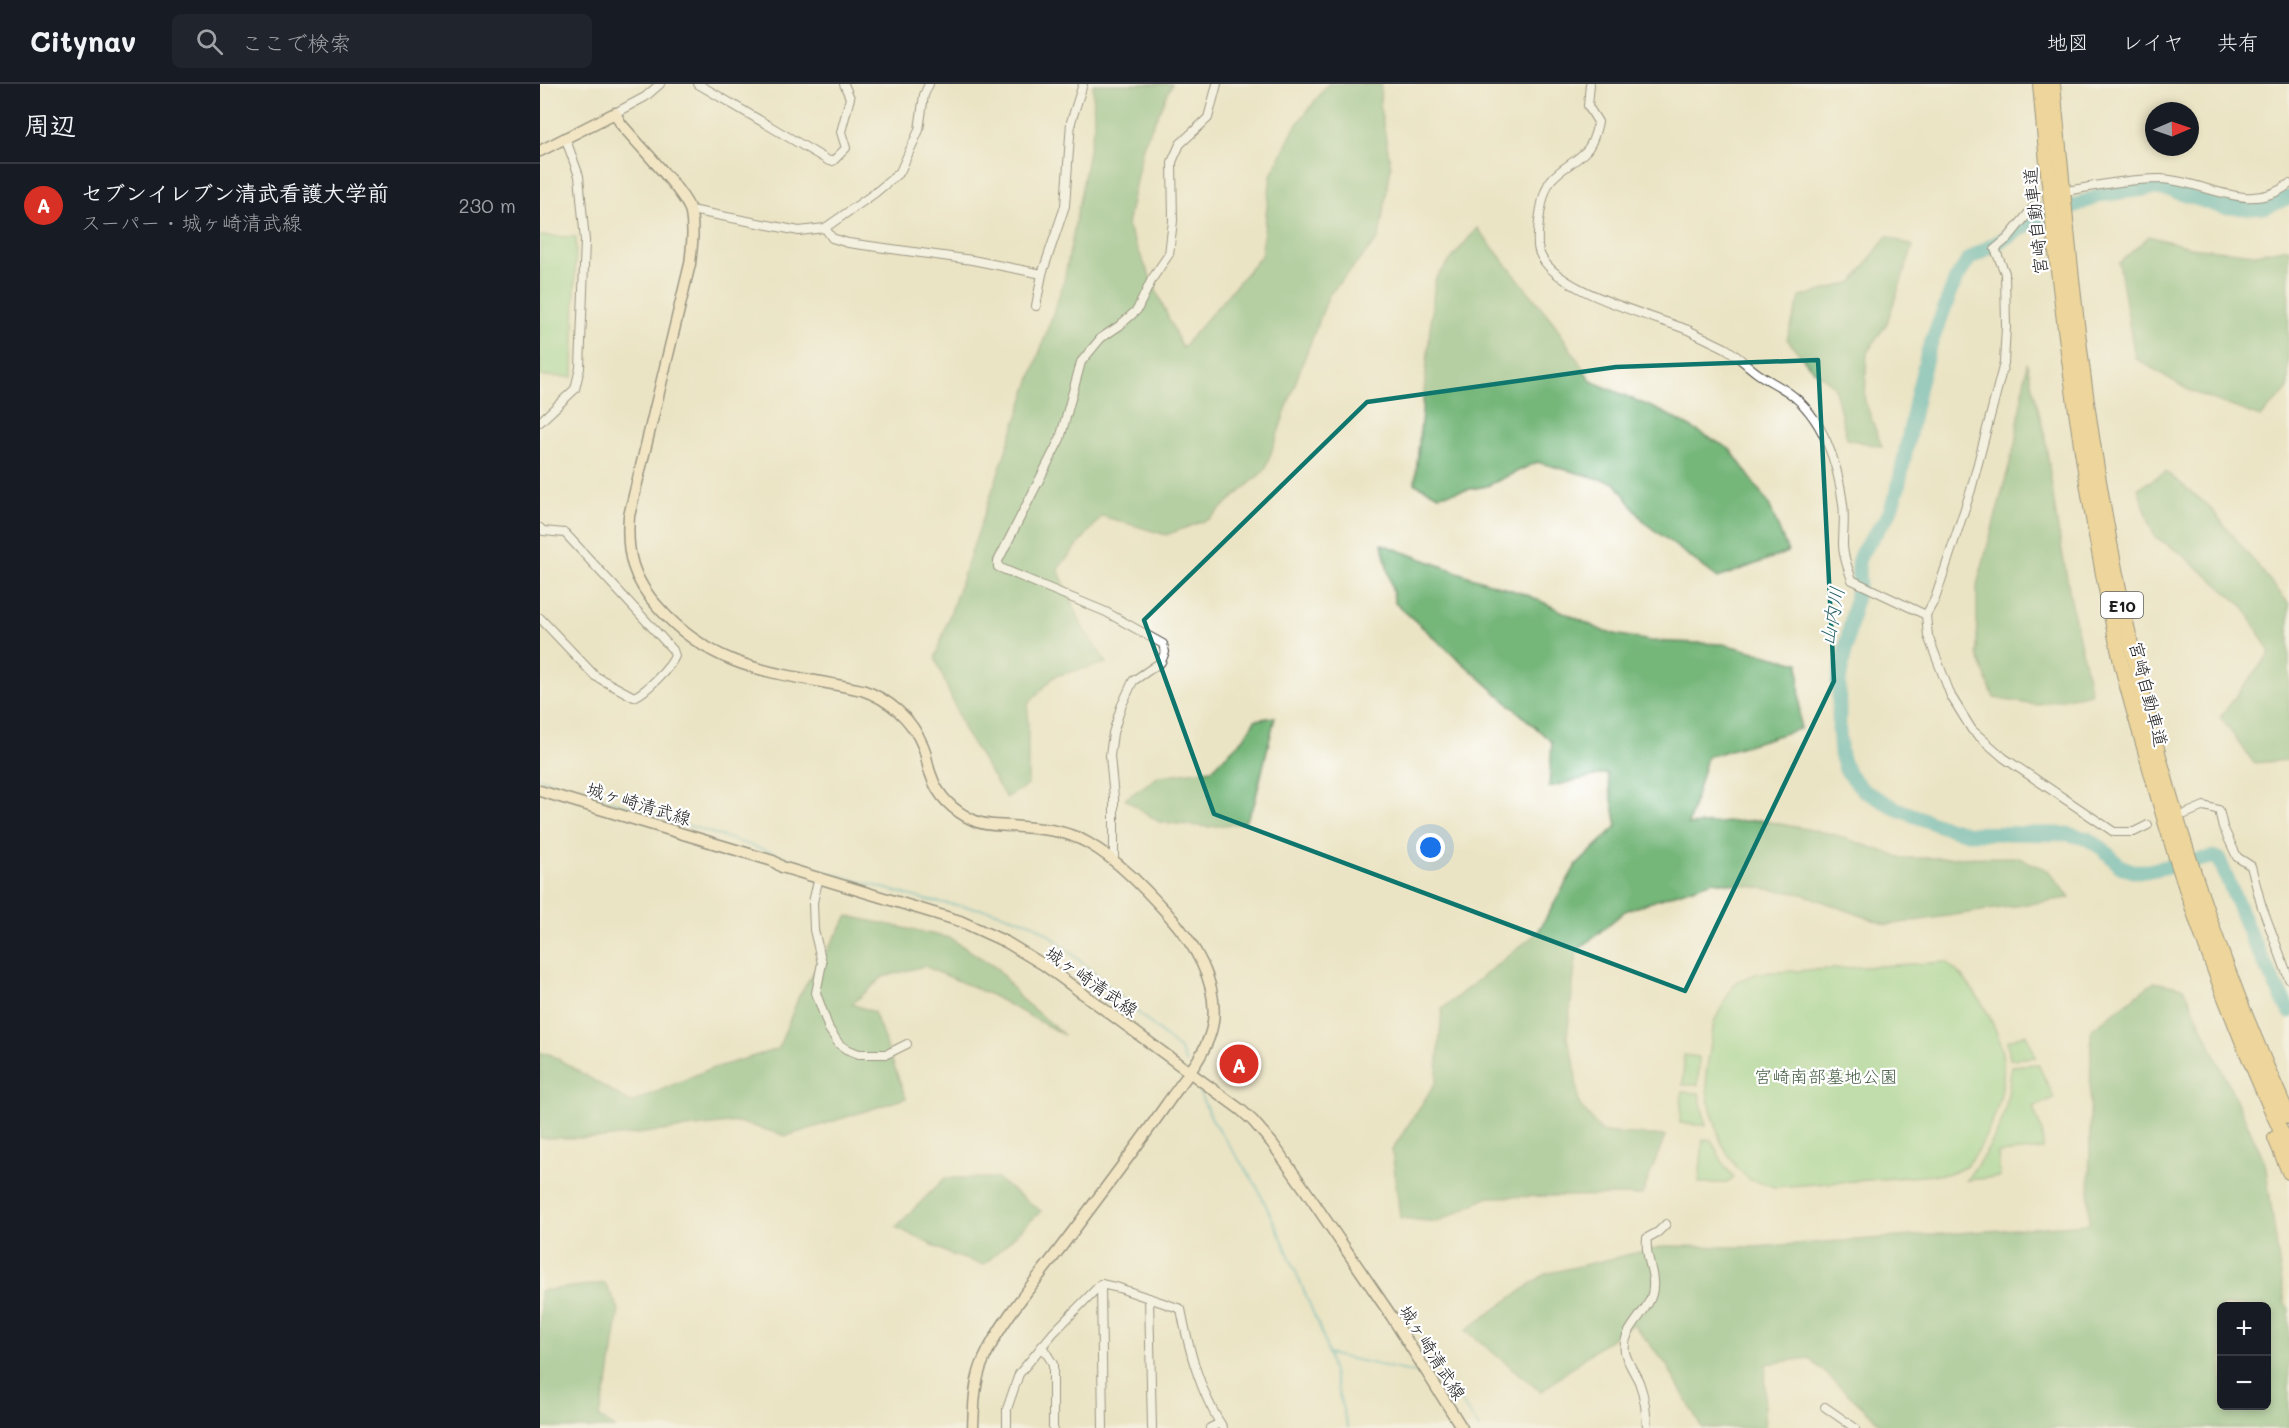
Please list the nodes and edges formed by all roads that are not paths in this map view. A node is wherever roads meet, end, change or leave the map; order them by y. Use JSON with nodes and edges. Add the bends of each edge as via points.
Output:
{"nodes":[{"id":1,"x":660,"y":84,"type":"edge"},
{"id":2,"x":698,"y":84,"type":"edge"},
{"id":3,"x":844,"y":84,"type":"edge"},
{"id":4,"x":928,"y":84,"type":"edge"},
{"id":5,"x":1083,"y":84,"type":"edge"},
{"id":6,"x":1217,"y":84,"type":"edge"},
{"id":7,"x":1590,"y":84,"type":"edge"},
{"id":8,"x":2040,"y":84,"type":"edge"},
{"id":9,"x":2053,"y":84,"type":"edge"},
{"id":10,"x":615,"y":113,"type":"junction"},
{"id":11,"x":565,"y":138,"type":"junction"},
{"id":12,"x":540,"y":151,"type":"edge"},
{"id":13,"x":2289,"y":184,"type":"edge"},
{"id":14,"x":2072,"y":190,"type":"dead end"},
{"id":15,"x":2036,"y":204,"type":"dead end"},
{"id":16,"x":691,"y":210,"type":"junction"},
{"id":17,"x":825,"y":228,"type":"junction"},
{"id":18,"x":1042,"y":274,"type":"junction"},
{"id":19,"x":1036,"y":306,"type":"dead end"},
{"id":20,"x":540,"y":422,"type":"edge"},
{"id":21,"x":540,"y":528,"type":"edge"},
{"id":22,"x":1926,"y":615,"type":"junction"},
{"id":23,"x":540,"y":618,"type":"edge"},
{"id":24,"x":540,"y":791,"type":"edge"},
{"id":25,"x":2185,"y":814,"type":"dead end"},
{"id":26,"x":2148,"y":825,"type":"dead end"},
{"id":27,"x":1114,"y":861,"type":"junction"},
{"id":28,"x":819,"y":877,"type":"junction"},
{"id":29,"x":2289,"y":979,"type":"edge"},
{"id":30,"x":2238,"y":1031,"type":"junction"},
{"id":31,"x":907,"y":1044,"type":"dead end"},
{"id":32,"x":1193,"y":1074,"type":"junction"},
{"id":33,"x":2287,"y":1112,"type":"edge"},
{"id":34,"x":2289,"y":1149,"type":"edge"},
{"id":35,"x":2289,"y":1172,"type":"edge"},
{"id":36,"x":1666,"y":1224,"type":"dead end"},
{"id":37,"x":1101,"y":1284,"type":"junction"},
{"id":38,"x":1149,"y":1298,"type":"junction"},
{"id":39,"x":1042,"y":1346,"type":"junction"},
{"id":40,"x":1825,"y":1407,"type":"dead end"},
{"id":41,"x":1222,"y":1425,"type":"edge"},
{"id":42,"x":973,"y":1428,"type":"edge"},
{"id":43,"x":1007,"y":1428,"type":"edge"},
{"id":44,"x":1053,"y":1428,"type":"edge"},
{"id":45,"x":1103,"y":1428,"type":"edge"},
{"id":46,"x":1152,"y":1428,"type":"edge"},
{"id":47,"x":1210,"y":1428,"type":"edge"},
{"id":48,"x":1462,"y":1428,"type":"edge"},
{"id":49,"x":1647,"y":1428,"type":"edge"},
{"id":50,"x":1855,"y":1428,"type":"edge"}],
"edges":[{"from":1,"to":10,"type":"street"},
{"from":2,"to":3,"type":"street","via":[[829,161],[846,148],[841,132],[850,98]]},
{"from":4,"to":17,"type":"street","via":[[920,130],[900,172]]},
{"from":5,"to":18,"type":"street","via":[[1071,122],[1065,206]]},
{"from":6,"to":27,"type":"street","via":[[1208,118],[1180,144],[1172,162],[1169,254],[1137,310],[1085,355],[1056,449],[998,561],[998,567],[1106,612],[1163,644],[1161,662],[1133,681],[1113,733],[1110,756]]},
{"from":7,"to":22,"type":"street","via":[[1588,105],[1598,122],[1595,135],[1587,150],[1551,181],[1538,238],[1543,261],[1558,275],[1603,300],[1726,348],[1802,405],[1821,431],[1836,469],[1844,511],[1844,556],[1852,580]]},
{"from":8,"to":30,"type":"highway","name":"宮崎自動車道","number":"E10","via":[[2072,386],[2121,660],[2172,843]]},
{"from":9,"to":33,"type":"highway","name":"宮崎自動車道","number":"E10","via":[[2081,354],[2122,602],[2149,717],[2194,872]]},
{"from":10,"to":11,"type":"street"},
{"from":10,"to":16,"type":"street"},
{"from":11,"to":12,"type":"street"},
{"from":11,"to":20,"type":"street","via":[[579,176],[585,241],[580,368],[575,389]]},
{"from":13,"to":14,"type":"street","via":[[2271,194],[2254,197],[2226,195],[2162,179],[2125,180]]},
{"from":15,"to":22,"type":"street","via":[[1995,249],[2005,273],[2004,363],[1967,501],[1935,599]]},
{"from":16,"to":17,"type":"street","via":[[799,231]]},
{"from":16,"to":27,"type":"street","via":[[690,264],[629,516],[631,563],[643,589],[684,634],[719,656],[759,669],[862,690],[898,710],[917,734],[938,790],[956,810],[977,822],[1072,835]]},
{"from":17,"to":18,"type":"street","via":[[832,238],[848,243]]},
{"from":18,"to":19,"type":"street"},
{"from":21,"to":23,"type":"street","via":[[565,533],[675,656],[653,683],[634,697],[596,676]]},
{"from":22,"to":26,"type":"street","via":[[1928,636],[1951,696],[1972,730],[2004,758],[2114,832],[2134,832]]},
{"from":24,"to":28,"type":"street","name":"城ヶ崎清武線"},
{"from":25,"to":29,"type":"street","via":[[2204,806],[2219,810],[2237,857],[2251,866]]},
{"from":27,"to":32,"type":"street","via":[[1178,926],[1204,969],[1213,1004],[1213,1023]]},
{"from":28,"to":31,"type":"street","via":[[813,902],[814,930],[822,963],[816,993],[829,1029],[839,1044],[859,1054],[887,1054]]},
{"from":28,"to":32,"type":"street","name":"城ヶ崎清武線","via":[[960,921],[1006,942],[1044,965]]},
{"from":30,"to":34,"type":"highway","name":"宮崎自動車道","number":"E10"},
{"from":30,"to":35,"type":"highway","via":[[2256,1094]]},
{"from":32,"to":42,"type":"street","via":[[1008,1317],[983,1360],[975,1390]]},
{"from":32,"to":48,"type":"street","name":"城ヶ崎清武線","via":[[1253,1120],[1272,1143],[1392,1317]]},
{"from":36,"to":49,"type":"street","via":[[1647,1238],[1652,1295],[1627,1335],[1625,1351],[1646,1405]]},
{"from":37,"to":38,"type":"street"},
{"from":37,"to":39,"type":"street"},
{"from":37,"to":45,"type":"street"},
{"from":38,"to":41,"type":"street","via":[[1181,1309],[1200,1383]]},
{"from":38,"to":46,"type":"street"},
{"from":39,"to":43,"type":"street","via":[[1019,1374],[1007,1409]]},
{"from":39,"to":44,"type":"street","via":[[1053,1364]]},
{"from":40,"to":50,"type":"street"},
{"from":41,"to":47,"type":"street"}]}
